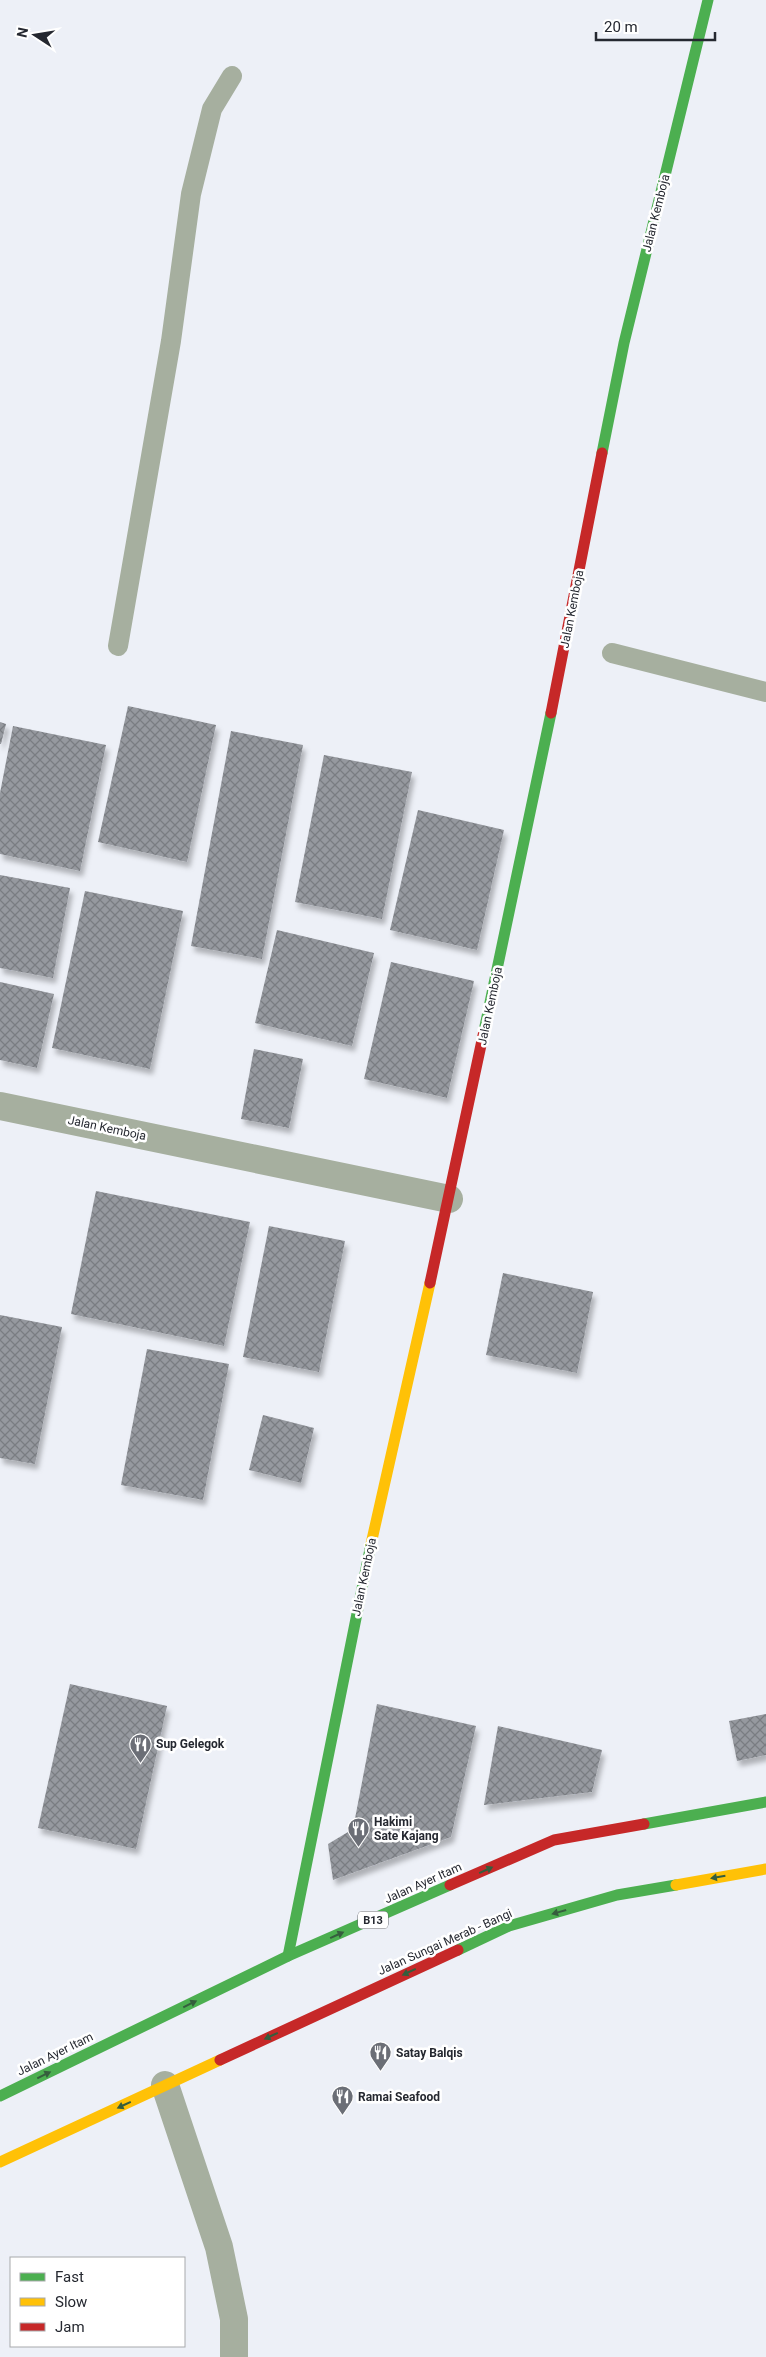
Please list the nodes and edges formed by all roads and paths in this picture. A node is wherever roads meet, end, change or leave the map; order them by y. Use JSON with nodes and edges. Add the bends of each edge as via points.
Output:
{"nodes":[{"id":1,"x":708,"y":0,"type":"edge"},
{"id":2,"x":232,"y":76,"type":"dead end"},
{"id":3,"x":118,"y":646,"type":"dead end"},
{"id":4,"x":612,"y":653,"type":"dead end"},
{"id":5,"x":766,"y":692,"type":"edge"},
{"id":6,"x":0,"y":1106,"type":"edge"},
{"id":7,"x":450,"y":1199,"type":"junction"},
{"id":8,"x":766,"y":1802,"type":"edge"},
{"id":9,"x":766,"y":1869,"type":"edge"},
{"id":10,"x":288,"y":1956,"type":"junction"},
{"id":11,"x":165,"y":2085,"type":"junction"},
{"id":12,"x":0,"y":2096,"type":"edge"},
{"id":13,"x":0,"y":2162,"type":"edge"},
{"id":14,"x":234,"y":2357,"type":"edge"}],
"edges":[{"from":1,"to":7,"type":"street","name":"Jalan Kemboja","via":[[624,343]]},
{"from":2,"to":3,"type":"lane","via":[[212,109],[191,194],[171,341]]},
{"from":4,"to":5,"type":"lane"},
{"from":6,"to":7,"type":"street","name":"Jalan Kemboja"},
{"from":7,"to":10,"type":"street","name":"Jalan Kemboja","via":[[365,1570]]},
{"from":10,"to":8,"type":"street","name":"Jalan Ayer Itam","number":"B13","one_way":true,"via":[[554,1840]]},
{"from":9,"to":11,"type":"street","name":"Jalan Sungai Merab - Bangi","one_way":true,"via":[[616,1896],[509,1926]]},
{"from":12,"to":10,"type":"street","name":"Jalan Ayer Itam","number":"B13","one_way":true},
{"from":11,"to":13,"type":"street","one_way":true},
{"from":11,"to":14,"type":"street","via":[[219,2247],[234,2319]]}]}
